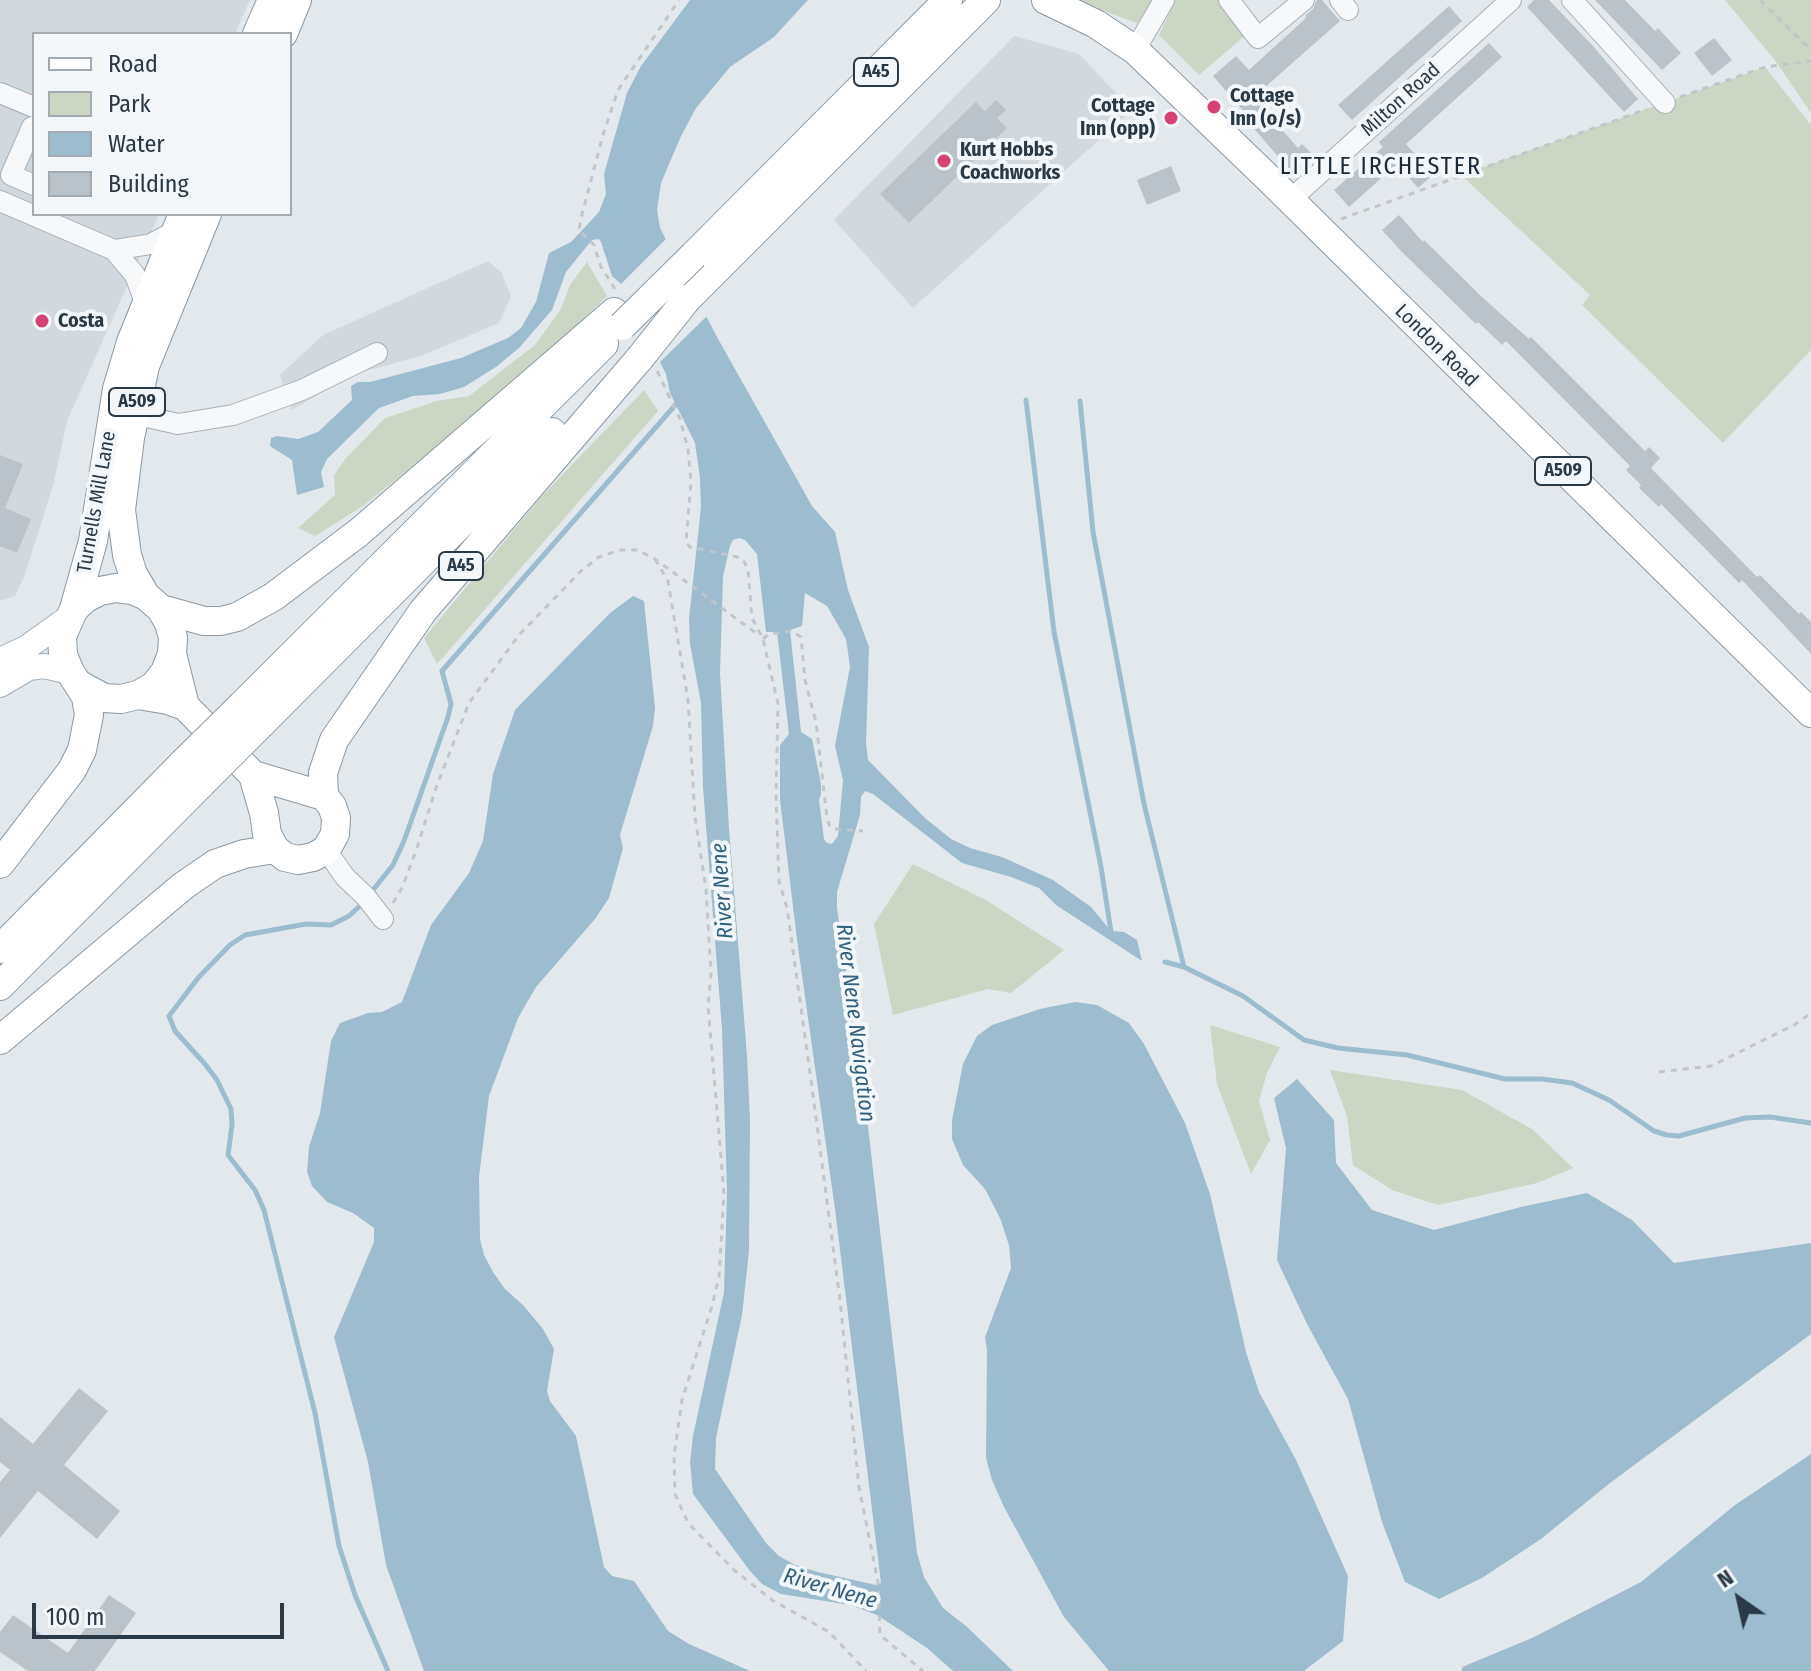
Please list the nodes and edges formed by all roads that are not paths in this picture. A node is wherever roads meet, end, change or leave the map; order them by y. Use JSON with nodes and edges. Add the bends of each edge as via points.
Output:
{"nodes":[{"id":1,"x":272,"y":0,"type":"edge"},
{"id":2,"x":297,"y":0,"type":"edge"},
{"id":3,"x":1046,"y":0,"type":"edge"},
{"id":4,"x":1164,"y":0,"type":"edge"},
{"id":5,"x":1229,"y":0,"type":"edge"},
{"id":6,"x":1304,"y":0,"type":"edge"},
{"id":7,"x":1511,"y":0,"type":"edge"},
{"id":8,"x":1572,"y":0,"type":"edge"},
{"id":9,"x":960,"y":6,"type":"edge"},
{"id":10,"x":258,"y":32,"type":"edge"},
{"id":11,"x":284,"y":32,"type":"edge"},
{"id":12,"x":1135,"y":50,"type":"junction"},
{"id":13,"x":0,"y":93,"type":"edge"},
{"id":14,"x":1665,"y":103,"type":"road end"},
{"id":15,"x":25,"y":142,"type":"edge"},
{"id":16,"x":32,"y":175,"type":"edge"},
{"id":17,"x":1290,"y":200,"type":"junction"},
{"id":18,"x":0,"y":201,"type":"edge"},
{"id":19,"x":32,"y":215,"type":"edge"},
{"id":20,"x":35,"y":216,"type":"edge"},
{"id":21,"x":206,"y":216,"type":"edge"},
{"id":22,"x":180,"y":222,"type":"edge"},
{"id":23,"x":114,"y":250,"type":"junction"},
{"id":24,"x":694,"y":270,"type":"junction"},
{"id":25,"x":146,"y":305,"type":"junction"},
{"id":26,"x":628,"y":336,"type":"junction"},
{"id":27,"x":377,"y":353,"type":"dead end"},
{"id":28,"x":134,"y":414,"type":"junction"},
{"id":29,"x":154,"y":603,"type":"junction"},
{"id":30,"x":71,"y":614,"type":"junction"},
{"id":31,"x":172,"y":654,"type":"junction"},
{"id":32,"x":0,"y":660,"type":"edge"},
{"id":33,"x":74,"y":678,"type":"junction"},
{"id":34,"x":0,"y":685,"type":"edge"},
{"id":35,"x":138,"y":695,"type":"junction"},
{"id":36,"x":185,"y":706,"type":"junction"},
{"id":37,"x":1811,"y":713,"type":"edge"},
{"id":38,"x":192,"y":773,"type":"junction"},
{"id":39,"x":253,"y":775,"type":"junction"},
{"id":40,"x":324,"y":796,"type":"junction"},
{"id":41,"x":275,"y":849,"type":"junction"},
{"id":42,"x":326,"y":850,"type":"junction"},
{"id":43,"x":0,"y":864,"type":"edge"},
{"id":44,"x":383,"y":919,"type":"road end"},
{"id":45,"x":0,"y":949,"type":"edge"},
{"id":46,"x":0,"y":986,"type":"edge"},
{"id":47,"x":0,"y":1040,"type":"edge"}],
"edges":[{"from":1,"to":10,"type":"highway"},
{"from":2,"to":11,"type":"highway"},
{"from":3,"to":12,"type":"highway","name":"London Road","number":"A509"},
{"from":4,"to":12,"type":"street"},
{"from":5,"to":6,"type":"street","via":[[1258,38]]},
{"from":7,"to":17,"type":"street","name":"Milton Road"},
{"from":8,"to":14,"type":"street"},
{"from":9,"to":24,"type":"highway","number":"A45"},
{"from":9,"to":24,"type":"highway","number":"A45","via":[[813,135]]},
{"from":12,"to":17,"type":"highway","name":"London Road","number":"A509"},
{"from":13,"to":15,"type":"street"},
{"from":15,"to":16,"type":"street"},
{"from":17,"to":37,"type":"highway","name":"London Road","number":"A509"},
{"from":18,"to":19,"type":"street"},
{"from":20,"to":23,"type":"street"},
{"from":21,"to":28,"type":"highway","name":"Turnells Mill Lane","number":"A509","via":[[145,366]]},
{"from":22,"to":23,"type":"street","via":[[151,244]]},
{"from":22,"to":25,"type":"highway","name":"Turnells Mill Lane","number":"A509"},
{"from":23,"to":25,"type":"street","via":[[135,275]]},
{"from":24,"to":26,"type":"highway","number":"A45","bridge":true},
{"from":24,"to":26,"type":"highway","number":"A45","bridge":true},
{"from":25,"to":30,"type":"highway","name":"Turnells Mill Lane","number":"A509","via":[[117,389],[93,541]]},
{"from":26,"to":29,"type":"highway","via":[[273,597],[221,621],[204,621]]},
{"from":26,"to":38,"type":"highway","number":"A45","bridge":true},
{"from":26,"to":40,"type":"highway","number":"A45","via":[[334,740],[323,773]]},
{"from":27,"to":28,"type":"street","via":[[302,390],[233,415],[178,424]]},
{"from":28,"to":29,"type":"highway","name":"Turnells Mill Lane","number":"A509","via":[[121,510],[127,555]]},
{"from":29,"to":30,"type":"highway","via":[[132,590],[116,588],[86,598]]},
{"from":29,"to":31,"type":"highway","via":[[169,623]]},
{"from":30,"to":32,"type":"main road","via":[[26,648]]},
{"from":30,"to":33,"type":"highway","via":[[62,636],[63,655]]},
{"from":31,"to":35,"type":"highway","via":[[154,686]]},
{"from":31,"to":36,"type":"highway"},
{"from":33,"to":34,"type":"main road","via":[[44,666],[29,668]]},
{"from":33,"to":35,"type":"highway","via":[[104,698]]},
{"from":33,"to":43,"type":"highway","via":[[89,715],[82,750]]},
{"from":35,"to":36,"type":"highway"},
{"from":36,"to":39,"type":"highway"},
{"from":38,"to":45,"type":"highway","number":"A45"},
{"from":38,"to":46,"type":"highway","number":"A45"},
{"from":39,"to":40,"type":"highway"},
{"from":39,"to":41,"type":"highway"},
{"from":40,"to":42,"type":"highway","via":[[336,818]]},
{"from":41,"to":42,"type":"highway","via":[[298,860]]},
{"from":41,"to":47,"type":"highway","via":[[215,864]]},
{"from":42,"to":44,"type":"street"}]}
